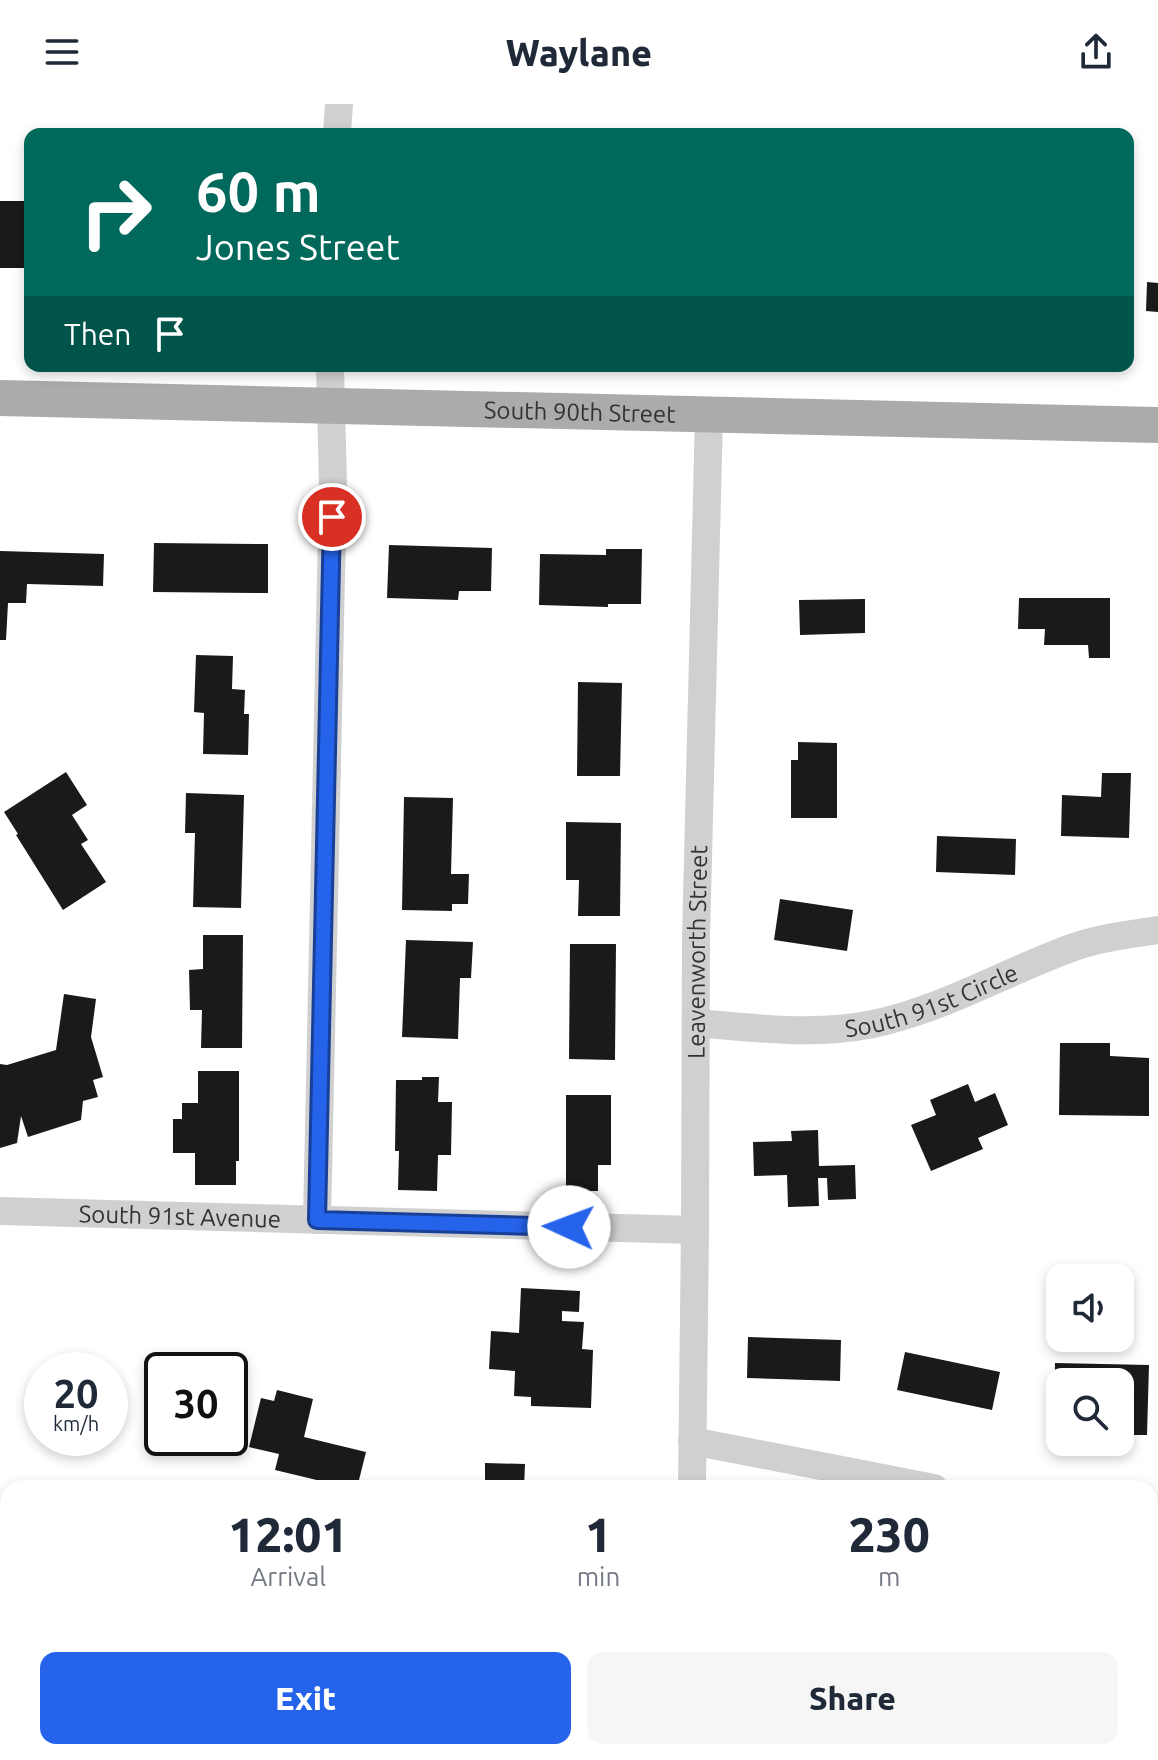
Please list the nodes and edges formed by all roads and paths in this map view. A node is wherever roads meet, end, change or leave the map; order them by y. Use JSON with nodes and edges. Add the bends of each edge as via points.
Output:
{"nodes":[{"id":1,"x":339,"y":104,"type":"edge"},
{"id":2,"x":337,"y":128,"type":"edge"},
{"id":3,"x":330,"y":372,"type":"edge"},
{"id":4,"x":0,"y":398,"type":"edge"},
{"id":5,"x":331,"y":405,"type":"junction"},
{"id":6,"x":709,"y":415,"type":"junction"},
{"id":7,"x":1158,"y":425,"type":"edge"},
{"id":8,"x":1158,"y":930,"type":"edge"},
{"id":9,"x":696,"y":1023,"type":"junction"},
{"id":10,"x":0,"y":1211,"type":"edge"},
{"id":11,"x":317,"y":1220,"type":"junction"},
{"id":12,"x":695,"y":1230,"type":"junction"},
{"id":13,"x":692,"y":1441,"type":"junction"},
{"id":14,"x":692,"y":1480,"type":"edge"},
{"id":15,"x":893,"y":1480,"type":"edge"}],
"edges":[{"from":1,"to":2,"type":"street"},
{"from":3,"to":5,"type":"street"},
{"from":4,"to":5,"type":"main road","name":"South 90th Street"},
{"from":5,"to":6,"type":"main road","name":"South 90th Street"},
{"from":5,"to":11,"type":"street"},
{"from":6,"to":7,"type":"main road","name":"South 90th Street"},
{"from":6,"to":9,"type":"street","name":"Leavenworth Street"},
{"from":8,"to":9,"type":"street","name":"South 91st Circle","via":[[1075,947],[932,1007],[874,1024],[803,1031]]},
{"from":9,"to":12,"type":"street","name":"Leavenworth Street"},
{"from":10,"to":11,"type":"street","name":"South 91st Avenue"},
{"from":11,"to":12,"type":"street","name":"South 91st Avenue"},
{"from":12,"to":13,"type":"street","name":"Leavenworth Street"},
{"from":13,"to":14,"type":"street","name":"Leavenworth Street"},
{"from":13,"to":15,"type":"street"}]}
